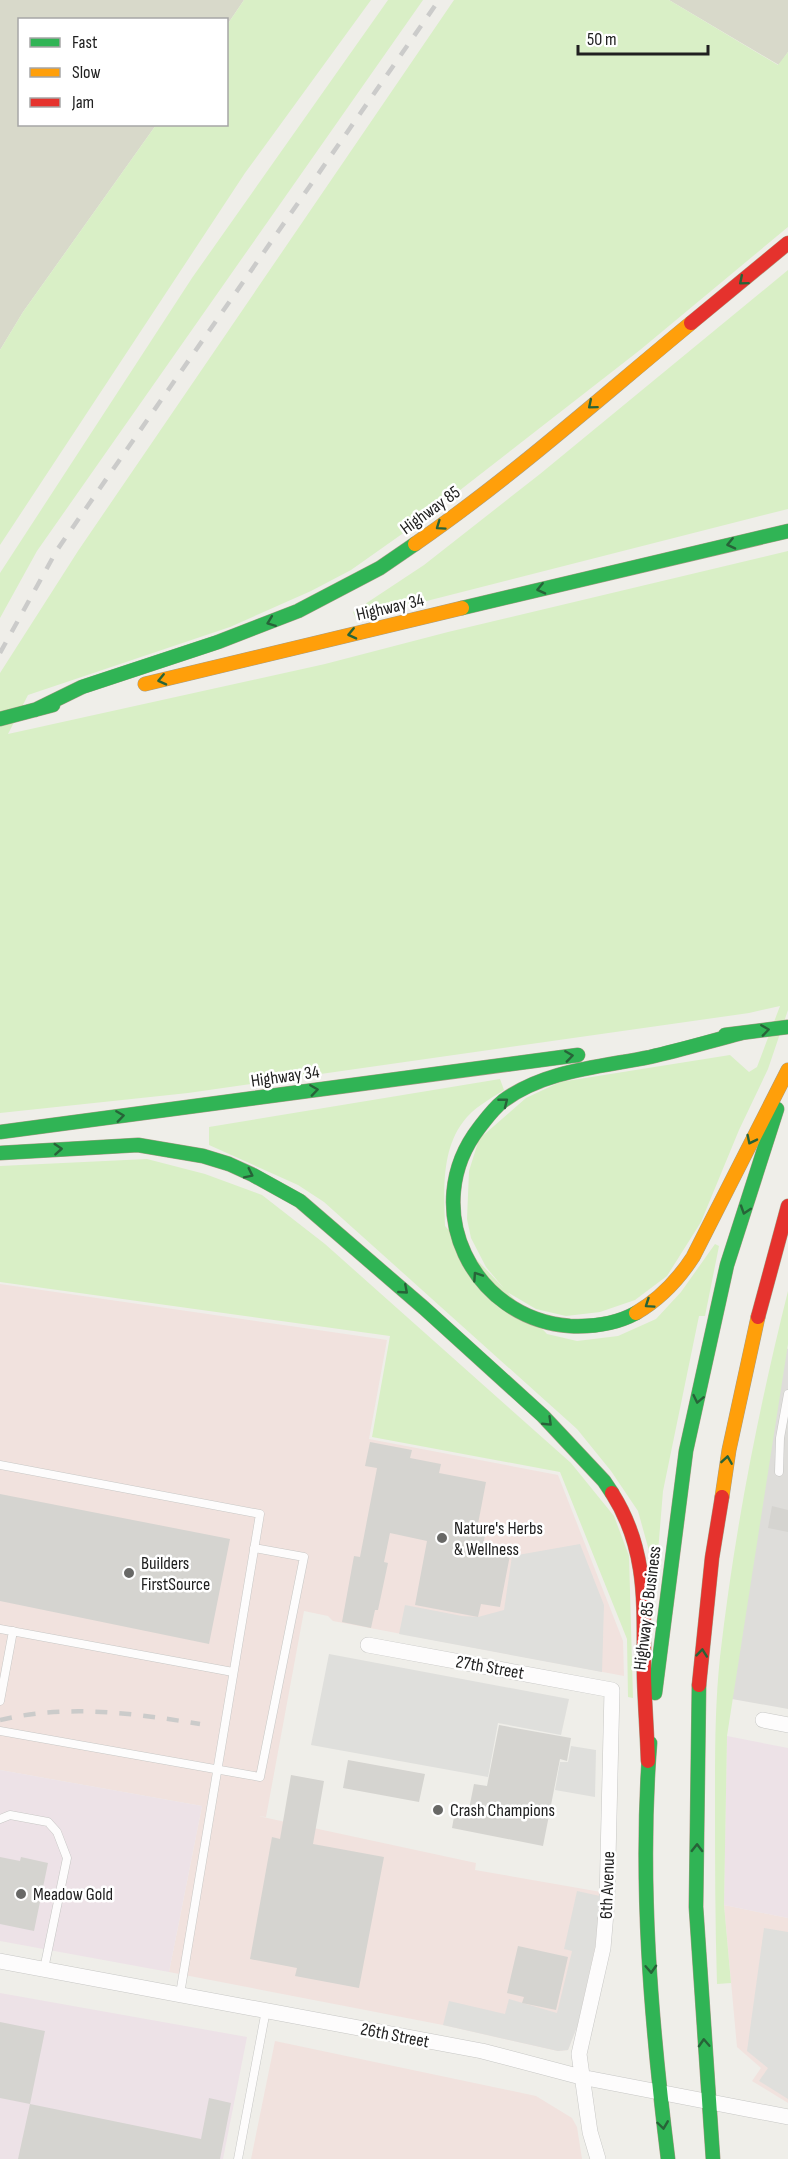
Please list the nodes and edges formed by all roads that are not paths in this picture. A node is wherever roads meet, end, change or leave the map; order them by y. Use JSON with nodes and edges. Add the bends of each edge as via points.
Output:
{"nodes":[{"id":1,"x":788,"y":243,"type":"edge"},
{"id":2,"x":788,"y":531,"type":"edge"},
{"id":3,"x":35,"y":710,"type":"junction"},
{"id":4,"x":0,"y":719,"type":"edge"},
{"id":5,"x":788,"y":1027,"type":"edge"},
{"id":6,"x":742,"y":1033,"type":"junction"},
{"id":7,"x":788,"y":1072,"type":"edge"},
{"id":8,"x":0,"y":1132,"type":"edge"},
{"id":9,"x":0,"y":1153,"type":"edge"},
{"id":10,"x":788,"y":1206,"type":"edge"},
{"id":11,"x":788,"y":1394,"type":"edge"},
{"id":12,"x":0,"y":1465,"type":"edge"},
{"id":13,"x":779,"y":1472,"type":"dead end"},
{"id":14,"x":254,"y":1548,"type":"junction"},
{"id":15,"x":0,"y":1629,"type":"edge"},
{"id":16,"x":12,"y":1631,"type":"junction"},
{"id":17,"x":368,"y":1645,"type":"dead end"},
{"id":18,"x":233,"y":1672,"type":"junction"},
{"id":19,"x":612,"y":1689,"type":"joint"},
{"id":20,"x":0,"y":1701,"type":"edge"},
{"id":21,"x":763,"y":1720,"type":"dead end"},
{"id":22,"x":788,"y":1725,"type":"edge"},
{"id":23,"x":0,"y":1731,"type":"edge"},
{"id":24,"x":648,"y":1761,"type":"junction"},
{"id":25,"x":217,"y":1769,"type":"junction"},
{"id":26,"x":0,"y":1819,"type":"edge"},
{"id":27,"x":0,"y":1961,"type":"edge"},
{"id":28,"x":44,"y":1969,"type":"junction"},
{"id":29,"x":180,"y":1994,"type":"junction"},
{"id":30,"x":266,"y":2010,"type":"junction"},
{"id":31,"x":581,"y":2078,"type":"junction"},
{"id":32,"x":659,"y":2092,"type":"junction"},
{"id":33,"x":708,"y":2101,"type":"junction"},
{"id":34,"x":788,"y":2117,"type":"edge"},
{"id":35,"x":238,"y":2159,"type":"edge"},
{"id":36,"x":598,"y":2159,"type":"edge"},
{"id":37,"x":668,"y":2159,"type":"edge"},
{"id":38,"x":712,"y":2159,"type":"edge"}],
"edges":[{"from":1,"to":3,"type":"main road","name":"Highway 85","one_way":true,"via":[[455,516],[380,568],[298,611],[219,642],[82,687]]},
{"from":2,"to":3,"type":"main road","name":"Highway 34","one_way":true},
{"from":3,"to":4,"type":"main road","name":"Highway 34"},
{"from":6,"to":5,"type":"main road","name":"Highway 34","one_way":true},
{"from":7,"to":6,"type":"main road","one_way":true,"via":[[709,1226],[686,1267],[664,1294],[617,1322],[572,1327],[548,1324],[519,1313],[490,1293],[472,1270],[457,1234],[453,1191],[464,1151],[489,1116],[514,1094],[561,1074]]},
{"from":8,"to":6,"type":"main road","name":"Highway 34","one_way":true},
{"from":7,"to":24,"type":"main road","name":"Highway 85 Business","one_way":true,"via":[[727,1265],[686,1451]]},
{"from":9,"to":24,"type":"main road","one_way":true,"via":[[138,1145],[202,1156],[253,1175],[300,1201],[543,1416],[604,1482],[632,1533],[645,1610]]},
{"from":33,"to":10,"type":"main road","one_way":true,"via":[[696,1906],[699,1683],[712,1558],[729,1449]]},
{"from":11,"to":13,"type":"lane"},
{"from":12,"to":14,"type":"lane","via":[[260,1514]]},
{"from":14,"to":18,"type":"lane"},
{"from":14,"to":25,"type":"lane","via":[[304,1557],[260,1777]]},
{"from":15,"to":16,"type":"lane"},
{"from":16,"to":18,"type":"lane"},
{"from":16,"to":20,"type":"lane"},
{"from":17,"to":19,"type":"street","name":"27th Street"},
{"from":18,"to":25,"type":"lane"},
{"from":19,"to":31,"type":"street","name":"6th Avenue","via":[[606,1913],[603,1948],[579,2054]]},
{"from":21,"to":22,"type":"street"},
{"from":23,"to":25,"type":"lane"},
{"from":24,"to":32,"type":"main road","name":"Highway 85 Business","one_way":true,"via":[[648,1910]]},
{"from":25,"to":29,"type":"lane"},
{"from":26,"to":28,"type":"lane","via":[[10,1815],[48,1822],[57,1832],[67,1858]]},
{"from":27,"to":28,"type":"street","name":"26th Street"},
{"from":28,"to":29,"type":"street","name":"26th Street"},
{"from":29,"to":30,"type":"street","name":"26th Street"},
{"from":30,"to":31,"type":"street","name":"26th Street","via":[[482,2051]]},
{"from":30,"to":35,"type":"lane"},
{"from":31,"to":32,"type":"street","name":"26th Street"},
{"from":31,"to":36,"type":"street","name":"6th Avenue"},
{"from":32,"to":33,"type":"street","name":"26th Street"},
{"from":32,"to":37,"type":"main road","name":"Highway 85 Business","one_way":true},
{"from":33,"to":34,"type":"street","name":"26th Street"},
{"from":33,"to":38,"type":"main road"}]}
